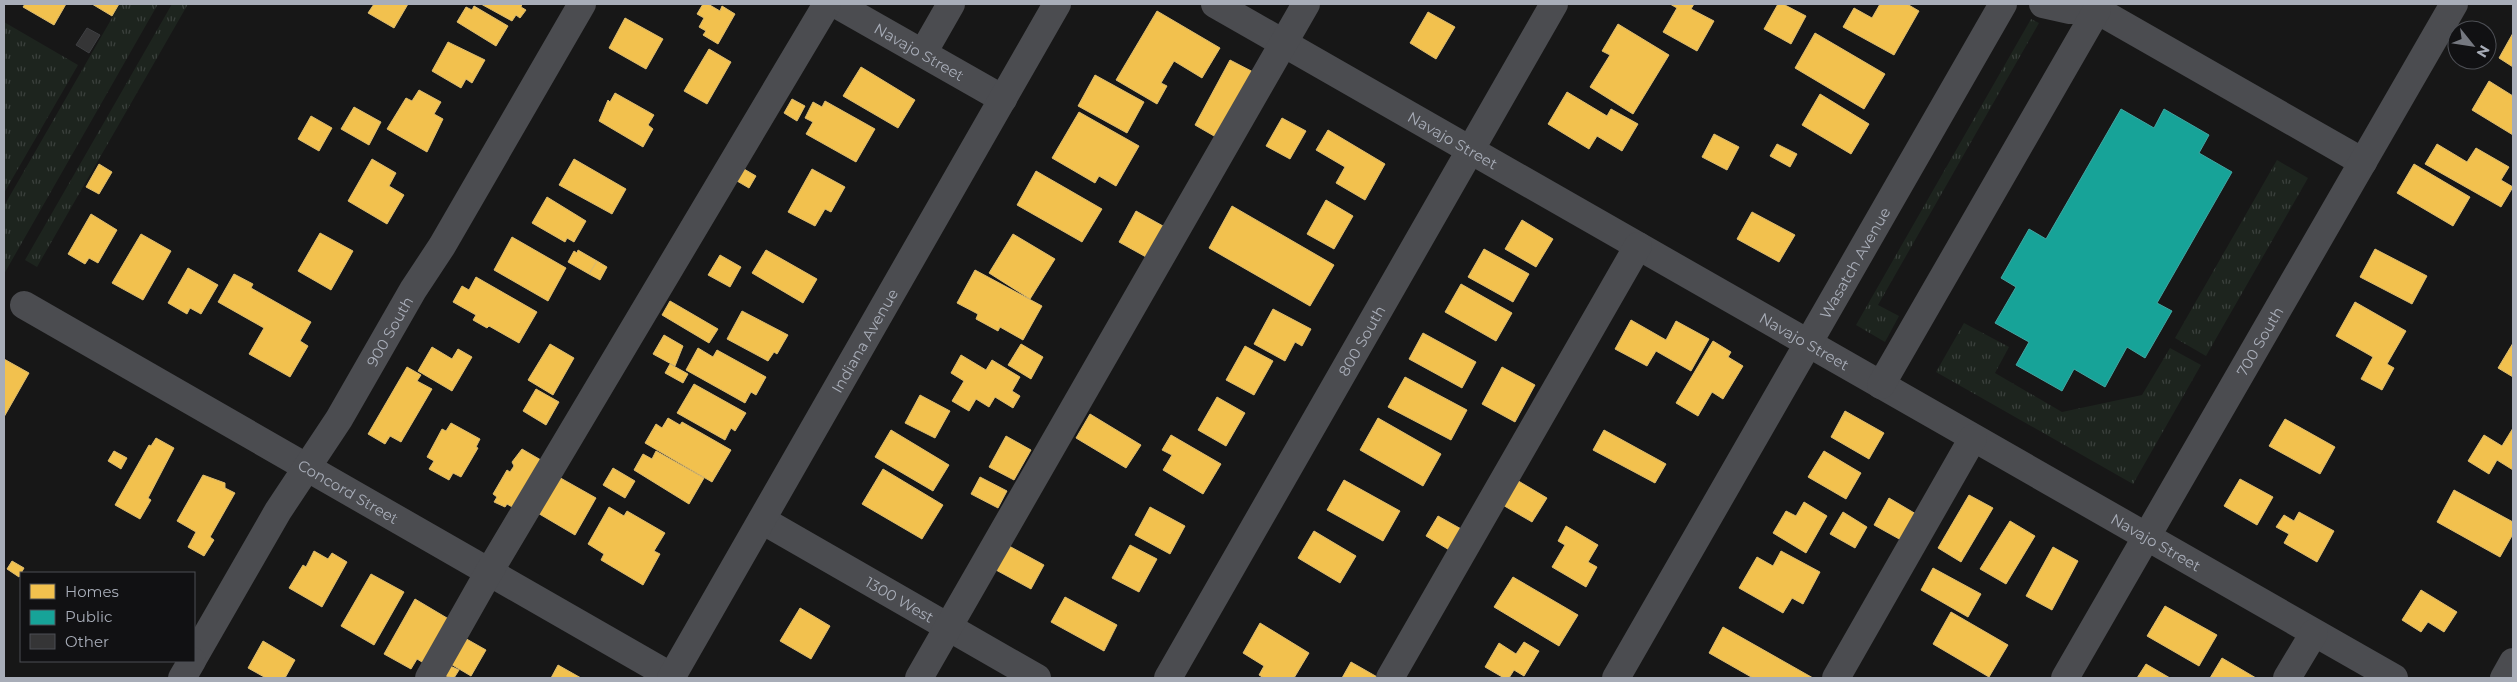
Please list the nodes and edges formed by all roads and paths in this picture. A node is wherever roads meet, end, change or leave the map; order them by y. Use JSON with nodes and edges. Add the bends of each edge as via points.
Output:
{"nodes":[{"id":1,"x":582,"y":4,"type":"edge"},
{"id":2,"x":827,"y":4,"type":"edge"},
{"id":3,"x":836,"y":4,"type":"edge"},
{"id":4,"x":951,"y":4,"type":"edge"},
{"id":5,"x":1057,"y":4,"type":"edge"},
{"id":6,"x":1215,"y":4,"type":"edge"},
{"id":7,"x":1306,"y":4,"type":"edge"},
{"id":8,"x":1554,"y":4,"type":"edge"},
{"id":9,"x":2003,"y":4,"type":"edge"},
{"id":10,"x":2043,"y":4,"type":"edge"},
{"id":11,"x":2454,"y":4,"type":"edge"},
{"id":12,"x":2097,"y":10,"type":"junction"},
{"id":13,"x":1284,"y":43,"type":"junction"},
{"id":14,"x":923,"y":53,"type":"junction"},
{"id":15,"x":1003,"y":99,"type":"junction"},
{"id":16,"x":1470,"y":150,"type":"junction"},
{"id":17,"x":2363,"y":162,"type":"junction"},
{"id":18,"x":1638,"y":246,"type":"junction"},
{"id":19,"x":24,"y":305,"type":"dead end"},
{"id":20,"x":1808,"y":343,"type":"junction"},
{"id":21,"x":1881,"y":385,"type":"junction"},
{"id":22,"x":1973,"y":438,"type":"junction"},
{"id":23,"x":307,"y":467,"type":"junction"},
{"id":24,"x":762,"y":520,"type":"junction"},
{"id":25,"x":2147,"y":537,"type":"junction"},
{"id":26,"x":489,"y":572,"type":"junction"},
{"id":27,"x":948,"y":627,"type":"junction"},
{"id":28,"x":2314,"y":633,"type":"junction"},
{"id":29,"x":195,"y":655,"type":"edge"},
{"id":30,"x":191,"y":662,"type":"edge"},
{"id":31,"x":2513,"y":662,"type":"edge"},
{"id":32,"x":672,"y":677,"type":"edge"},
{"id":33,"x":182,"y":678,"type":"edge"},
{"id":34,"x":429,"y":678,"type":"edge"},
{"id":35,"x":919,"y":678,"type":"edge"},
{"id":36,"x":1038,"y":678,"type":"edge"},
{"id":37,"x":1168,"y":678,"type":"edge"},
{"id":38,"x":1390,"y":678,"type":"edge"},
{"id":39,"x":1616,"y":678,"type":"edge"},
{"id":40,"x":1836,"y":678,"type":"edge"},
{"id":41,"x":2065,"y":678,"type":"edge"},
{"id":42,"x":2287,"y":678,"type":"edge"},
{"id":43,"x":2394,"y":678,"type":"edge"},
{"id":44,"x":2504,"y":678,"type":"edge"}],
"edges":[{"from":1,"to":23,"type":"street","name":"900 South","via":[[442,246]]},
{"from":2,"to":26,"type":"street"},
{"from":3,"to":14,"type":"street","name":"Navajo Street"},
{"from":4,"to":14,"type":"street"},
{"from":5,"to":15,"type":"street","name":"Indiana Avenue"},
{"from":6,"to":13,"type":"street","name":"Navajo Street"},
{"from":7,"to":13,"type":"street"},
{"from":8,"to":16,"type":"street","name":"800 South"},
{"from":9,"to":20,"type":"street","name":"Wasatch Avenue"},
{"from":10,"to":12,"type":"street","via":[[2070,10]]},
{"from":11,"to":17,"type":"street","name":"700 South"},
{"from":12,"to":17,"type":"street"},
{"from":12,"to":21,"type":"street"},
{"from":13,"to":16,"type":"street","name":"Navajo Street"},
{"from":13,"to":27,"type":"street"},
{"from":14,"to":15,"type":"street","name":"Navajo Street"},
{"from":15,"to":24,"type":"street","name":"Indiana Avenue"},
{"from":16,"to":18,"type":"street","name":"Navajo Street"},
{"from":16,"to":37,"type":"street","name":"800 South"},
{"from":17,"to":25,"type":"street","name":"700 South"},
{"from":18,"to":20,"type":"street","name":"Navajo Street"},
{"from":18,"to":38,"type":"street"},
{"from":19,"to":23,"type":"street","name":"Concord Street"},
{"from":20,"to":21,"type":"street","name":"Navajo Street"},
{"from":20,"to":39,"type":"street","name":"Wasatch Avenue"},
{"from":21,"to":22,"type":"street","name":"Navajo Street"},
{"from":22,"to":25,"type":"street","name":"Navajo Street"},
{"from":22,"to":40,"type":"street"},
{"from":23,"to":26,"type":"street","name":"Concord Street"},
{"from":23,"to":29,"type":"street","name":"900 South"},
{"from":24,"to":27,"type":"street","name":"1300 West"},
{"from":24,"to":32,"type":"street","name":"Indiana Avenue"},
{"from":25,"to":28,"type":"street","name":"Navajo Street"},
{"from":25,"to":41,"type":"street","name":"700 South"},
{"from":26,"to":32,"type":"street","name":"Concord Street"},
{"from":26,"to":34,"type":"street"},
{"from":27,"to":35,"type":"street"},
{"from":27,"to":36,"type":"street","name":"1300 West"},
{"from":28,"to":42,"type":"street"},
{"from":28,"to":43,"type":"street","name":"Navajo Street"},
{"from":30,"to":33,"type":"street"},
{"from":31,"to":44,"type":"street"}]}
